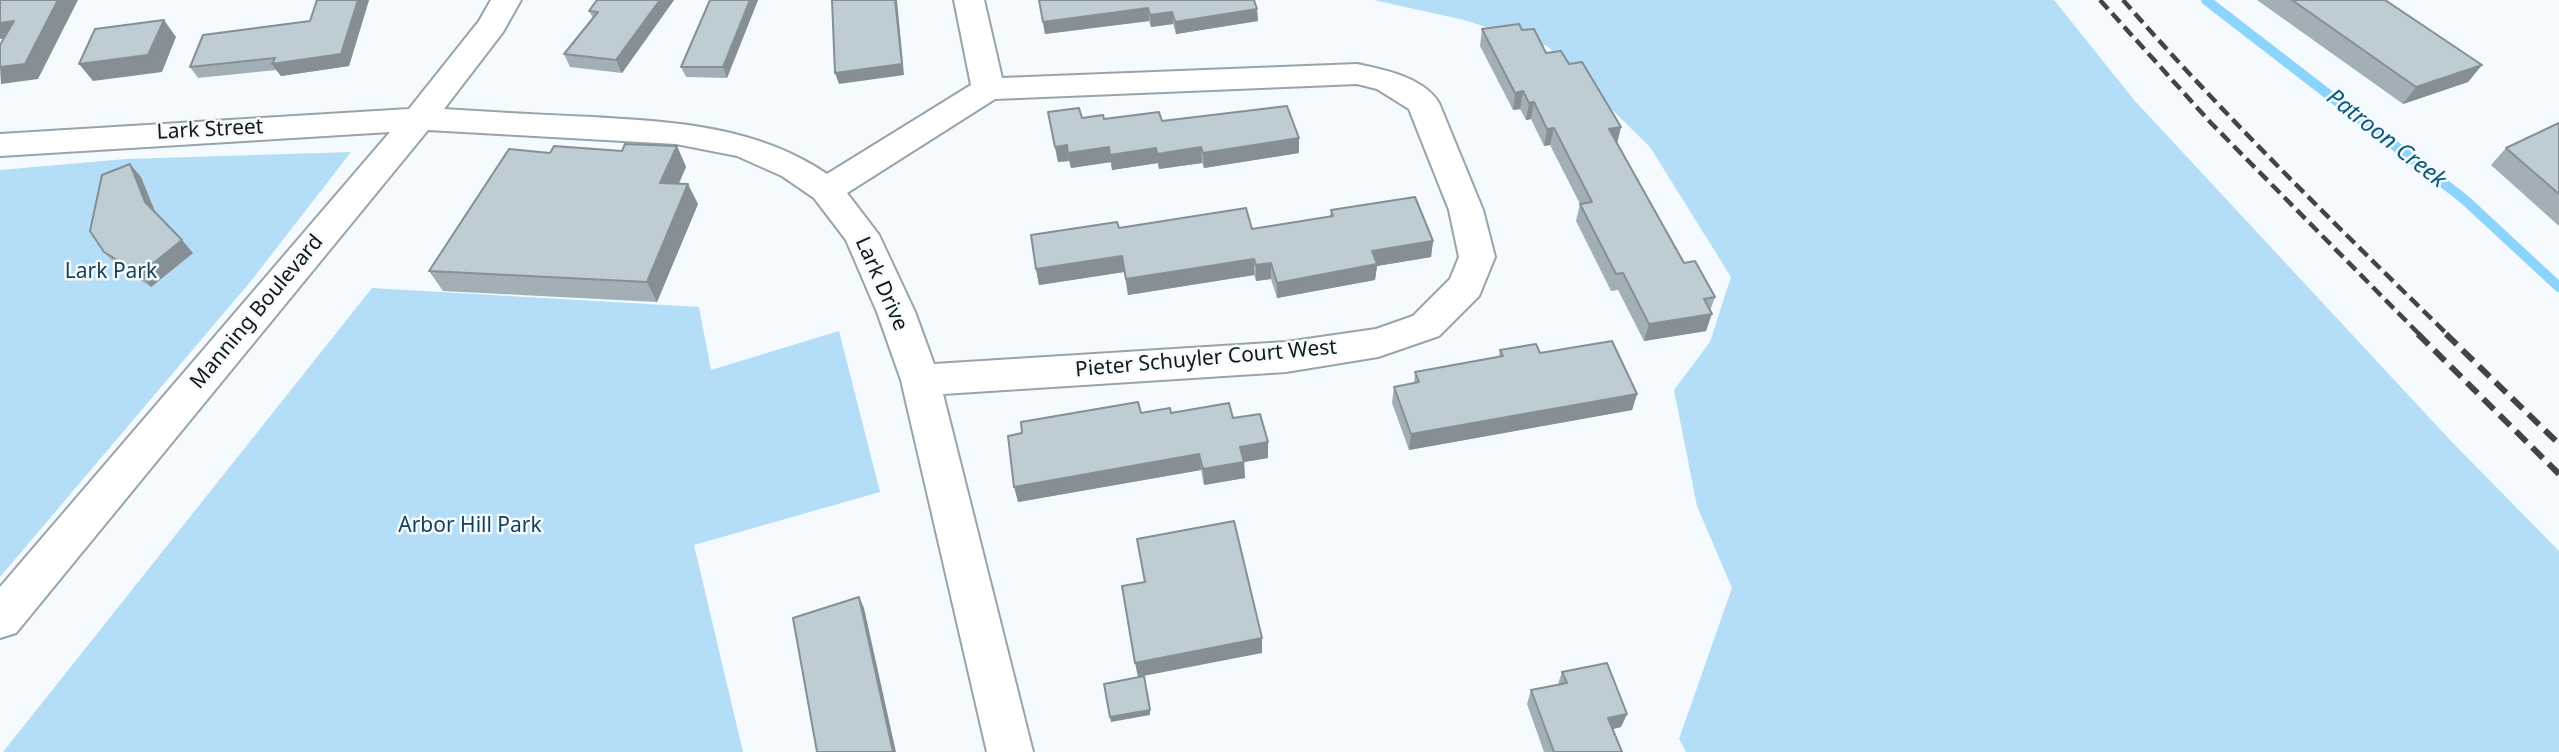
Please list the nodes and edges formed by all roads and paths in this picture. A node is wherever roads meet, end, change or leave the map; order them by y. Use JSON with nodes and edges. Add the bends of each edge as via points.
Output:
{"nodes":[{"id":1,"x":506,"y":0,"type":"edge"},
{"id":2,"x":969,"y":0,"type":"edge"},
{"id":3,"x":988,"y":89,"type":"junction"},
{"id":4,"x":419,"y":119,"type":"junction"},
{"id":5,"x":0,"y":145,"type":"edge"},
{"id":6,"x":826,"y":190,"type":"junction"},
{"id":7,"x":920,"y":380,"type":"junction"},
{"id":8,"x":0,"y":619,"type":"edge"},
{"id":9,"x":1010,"y":752,"type":"edge"}],
"edges":[{"from":1,"to":4,"type":"street","name":"Manning Boulevard"},
{"from":2,"to":3,"type":"street"},
{"from":3,"to":6,"type":"street","name":"Pieter Schuyler Court West"},
{"from":3,"to":7,"type":"street","name":"Pieter Schuyler Court West","via":[[1357,74],[1387,81],[1423,103],[1466,210],[1477,257],[1466,286],[1426,327],[1378,343],[1286,357]]},
{"from":4,"to":5,"type":"street","name":"Lark Street"},
{"from":4,"to":6,"type":"street","name":"Lark Drive","via":[[699,137],[745,146],[774,158]]},
{"from":4,"to":8,"type":"street","name":"Manning Boulevard"},
{"from":6,"to":7,"type":"street","name":"Lark Drive","via":[[861,235]]},
{"from":7,"to":9,"type":"street","name":"Lark Drive"}]}
